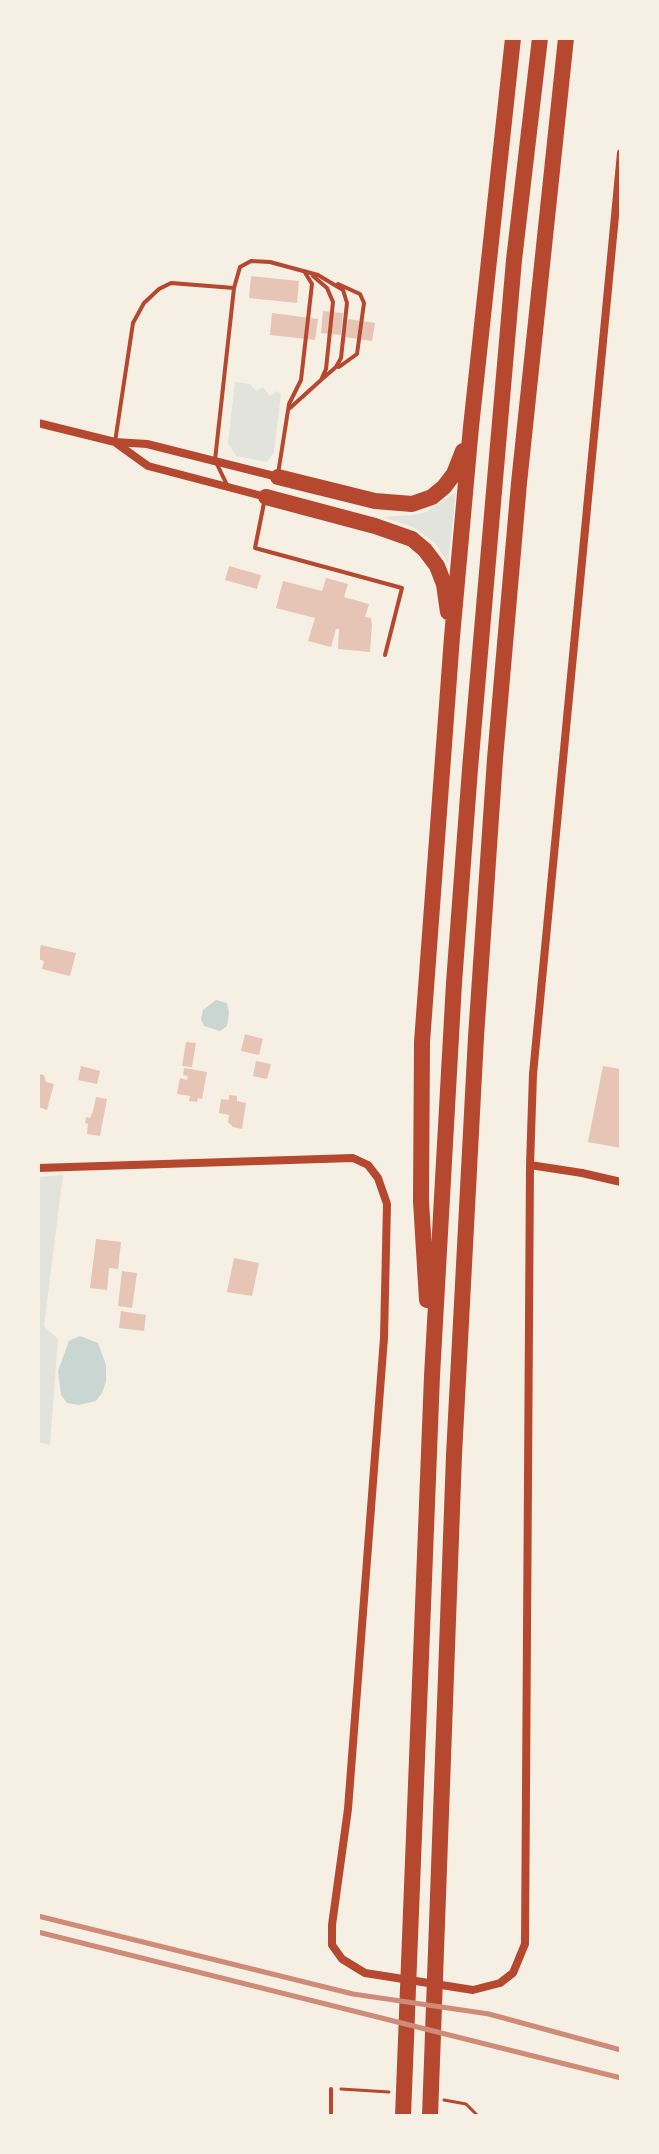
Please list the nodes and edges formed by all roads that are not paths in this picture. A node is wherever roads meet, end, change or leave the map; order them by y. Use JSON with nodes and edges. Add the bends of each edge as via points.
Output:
{"nodes":[{"id":1,"x":513,"y":38,"type":"edge"},
{"id":2,"x":540,"y":38,"type":"edge"},
{"id":3,"x":566,"y":38,"type":"edge"},
{"id":4,"x":621,"y":153,"type":"edge"},
{"id":5,"x":304,"y":271,"type":"junction"},
{"id":6,"x":329,"y":280,"type":"junction"},
{"id":7,"x":234,"y":288,"type":"junction"},
{"id":8,"x":333,"y":370,"type":"junction"},
{"id":9,"x":321,"y":380,"type":"junction"},
{"id":10,"x":288,"y":410,"type":"junction"},
{"id":11,"x":38,"y":423,"type":"edge"},
{"id":12,"x":471,"y":427,"type":"junction"},
{"id":13,"x":115,"y":442,"type":"junction"},
{"id":14,"x":215,"y":460,"type":"junction"},
{"id":15,"x":278,"y":477,"type":"junction"},
{"id":16,"x":229,"y":487,"type":"junction"},
{"id":17,"x":266,"y":497,"type":"junction"},
{"id":18,"x":452,"y":637,"type":"junction"},
{"id":19,"x":385,"y":655,"type":"dead end"},
{"id":20,"x":530,"y":1165,"type":"junction"},
{"id":21,"x":38,"y":1168,"type":"edge"},
{"id":22,"x":621,"y":1182,"type":"edge"},
{"id":23,"x":432,"y":1376,"type":"junction"},
{"id":24,"x":331,"y":2089,"type":"dead end"},
{"id":25,"x":404,"y":2111,"type":"edge"},
{"id":26,"x":430,"y":2113,"type":"edge"},
{"id":27,"x":331,"y":2116,"type":"edge"}],
"edges":[{"from":1,"to":12,"type":"highway"},
{"from":2,"to":23,"type":"highway","via":[[514,260],[472,739]]},
{"from":3,"to":26,"type":"highway","via":[[519,483],[477,1022],[454,1455]]},
{"from":4,"to":20,"type":"street","via":[[545,933]]},
{"from":5,"to":6,"type":"lane"},
{"from":5,"to":7,"type":"lane","via":[[251,261],[238,269]]},
{"from":5,"to":9,"type":"lane","via":[[322,282],[333,302]]},
{"from":5,"to":10,"type":"lane","via":[[312,284],[301,380]]},
{"from":6,"to":8,"type":"lane","via":[[343,290],[347,303],[341,355]]},
{"from":6,"to":8,"type":"lane","via":[[360,294],[364,303],[357,354]]},
{"from":7,"to":13,"type":"lane","via":[[171,283],[144,303],[133,323]]},
{"from":7,"to":14,"type":"lane"},
{"from":8,"to":9,"type":"lane"},
{"from":9,"to":10,"type":"lane"},
{"from":10,"to":15,"type":"lane"},
{"from":11,"to":13,"type":"street"},
{"from":12,"to":15,"type":"highway","via":[[451,479],[436,495],[418,503],[385,503]]},
{"from":12,"to":18,"type":"highway"},
{"from":13,"to":14,"type":"street"},
{"from":13,"to":16,"type":"street","via":[[148,466]]},
{"from":14,"to":15,"type":"street"},
{"from":14,"to":16,"type":"lane"},
{"from":15,"to":17,"type":"lane"},
{"from":16,"to":17,"type":"street"},
{"from":17,"to":18,"type":"highway","via":[[384,528],[417,543],[443,578]]},
{"from":17,"to":19,"type":"lane","via":[[255,548],[402,588]]},
{"from":18,"to":23,"type":"highway","via":[[421,1056],[421,1201]]},
{"from":20,"to":21,"type":"street","via":[[525,1944],[513,1973],[473,1990],[365,1973],[336,1952],[331,1935],[348,1809],[384,1338],[387,1204],[378,1178],[353,1158]]},
{"from":20,"to":22,"type":"street"},
{"from":23,"to":25,"type":"highway"},
{"from":24,"to":27,"type":"lane"}]}
